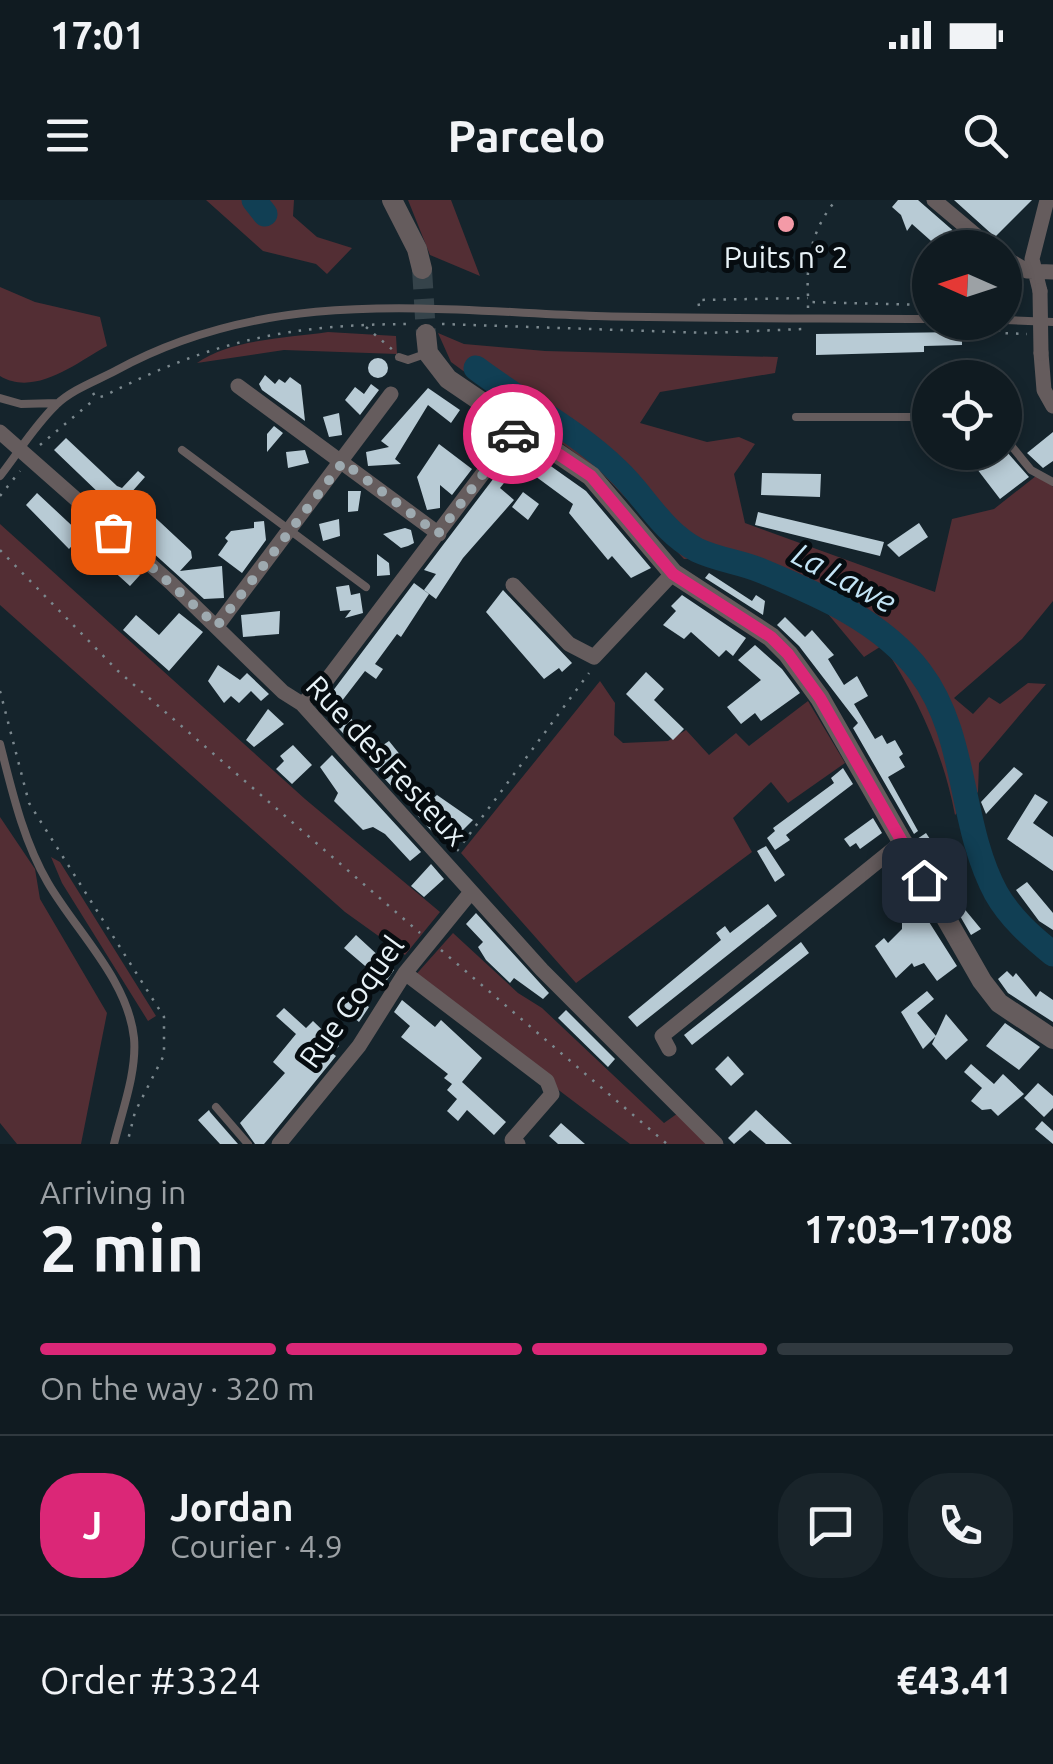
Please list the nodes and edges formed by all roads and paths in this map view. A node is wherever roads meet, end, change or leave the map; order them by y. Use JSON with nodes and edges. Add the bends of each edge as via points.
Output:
{"nodes":[{"id":1,"x":392,"y":200,"type":"edge"},
{"id":2,"x":836,"y":200,"type":"edge"},
{"id":3,"x":934,"y":200,"type":"edge"},
{"id":4,"x":1046,"y":200,"type":"edge"},
{"id":5,"x":970,"y":230,"type":"edge"},
{"id":6,"x":1022,"y":267,"type":"edge"},
{"id":7,"x":422,"y":268,"type":"tunnel mouth"},
{"id":8,"x":1032,"y":272,"type":"junction"},
{"id":9,"x":1053,"y":272,"type":"edge"},
{"id":10,"x":808,"y":300,"type":"junction"},
{"id":11,"x":912,"y":305,"type":"edge"},
{"id":12,"x":699,"y":317,"type":"junction"},
{"id":13,"x":806,"y":318,"type":"junction"},
{"id":14,"x":912,"y":319,"type":"edge"},
{"id":15,"x":1022,"y":322,"type":"edge"},
{"id":16,"x":1053,"y":322,"type":"edge"},
{"id":17,"x":360,"y":325,"type":"junction"},
{"id":18,"x":699,"y":333,"type":"junction"},
{"id":19,"x":426,"y":334,"type":"junction"},
{"id":20,"x":1022,"y":335,"type":"edge"},
{"id":21,"x":1035,"y":335,"type":"dead end"},
{"id":22,"x":399,"y":357,"type":"joint"},
{"id":23,"x":238,"y":386,"type":"dead end"},
{"id":24,"x":92,"y":392,"type":"dead end"},
{"id":25,"x":391,"y":394,"type":"dead end"},
{"id":26,"x":0,"y":398,"type":"edge"},
{"id":27,"x":96,"y":398,"type":"junction"},
{"id":28,"x":57,"y":403,"type":"junction"},
{"id":29,"x":1053,"y":406,"type":"edge"},
{"id":30,"x":796,"y":416,"type":"dead end"},
{"id":31,"x":912,"y":417,"type":"edge"},
{"id":32,"x":518,"y":427,"type":"junction"},
{"id":33,"x":0,"y":432,"type":"edge"},
{"id":34,"x":182,"y":450,"type":"dead end"},
{"id":35,"x":24,"y":453,"type":"junction"},
{"id":36,"x":1022,"y":459,"type":"edge"},
{"id":37,"x":343,"y":462,"type":"junction"},
{"id":38,"x":0,"y":476,"type":"edge"},
{"id":39,"x":1053,"y":482,"type":"edge"},
{"id":40,"x":0,"y":496,"type":"edge"},
{"id":41,"x":292,"y":530,"type":"junction"},
{"id":42,"x":438,"y":534,"type":"junction"},
{"id":43,"x":0,"y":550,"type":"edge"},
{"id":44,"x":673,"y":574,"type":"junction"},
{"id":45,"x":513,"y":585,"type":"dead end"},
{"id":46,"x":366,"y":587,"type":"dead end"},
{"id":47,"x":217,"y":626,"type":"junction"},
{"id":48,"x":594,"y":657,"type":"junction"},
{"id":49,"x":0,"y":691,"type":"edge"},
{"id":50,"x":302,"y":704,"type":"junction"},
{"id":51,"x":0,"y":744,"type":"edge"},
{"id":52,"x":902,"y":842,"type":"junction"},
{"id":53,"x":446,"y":864,"type":"junction"},
{"id":54,"x":471,"y":892,"type":"junction"},
{"id":55,"x":430,"y":940,"type":"junction"},
{"id":56,"x":405,"y":973,"type":"junction"},
{"id":57,"x":1053,"y":1039,"type":"edge"},
{"id":58,"x":669,"y":1049,"type":"dead end"},
{"id":59,"x":216,"y":1107,"type":"dead end"},
{"id":60,"x":515,"y":1142,"type":"edge"},
{"id":61,"x":114,"y":1144,"type":"edge"},
{"id":62,"x":127,"y":1144,"type":"edge"},
{"id":63,"x":248,"y":1144,"type":"edge"},
{"id":64,"x":278,"y":1144,"type":"edge"},
{"id":65,"x":667,"y":1144,"type":"edge"},
{"id":66,"x":716,"y":1144,"type":"edge"}],
"edges":[{"from":1,"to":7,"type":"street"},
{"from":2,"to":10,"type":"path","via":[[810,245]]},
{"from":3,"to":5,"type":"street"},
{"from":4,"to":8,"type":"street"},
{"from":6,"to":8,"type":"street"},
{"from":8,"to":9,"type":"street"},
{"from":8,"to":29,"type":"street","bridge":true,"via":[[1040,291],[1044,390]]},
{"from":10,"to":11,"type":"path"},
{"from":10,"to":12,"type":"path","via":[[698,300]]},
{"from":10,"to":13,"type":"path"},
{"from":12,"to":13,"type":"lane"},
{"from":12,"to":18,"type":"path"},
{"from":12,"to":28,"type":"lane","via":[[371,306],[295,311],[182,340]]},
{"from":13,"to":14,"type":"lane"},
{"from":13,"to":18,"type":"path","via":[[798,333]]},
{"from":15,"to":16,"type":"lane"},
{"from":17,"to":19,"type":"path"},
{"from":17,"to":22,"type":"path","via":[[372,328]]},
{"from":17,"to":27,"type":"path","via":[[262,334],[182,358]]},
{"from":18,"to":19,"type":"path"},
{"from":19,"to":22,"type":"lane","via":[[408,360]]},
{"from":19,"to":32,"type":"street","via":[[448,380]]},
{"from":20,"to":21,"type":"path"},
{"from":23,"to":37,"type":"street"},
{"from":24,"to":27,"type":"path"},
{"from":25,"to":37,"type":"street"},
{"from":26,"to":28,"type":"lane"},
{"from":27,"to":35,"type":"path"},
{"from":28,"to":35,"type":"lane"},
{"from":30,"to":31,"type":"lane"},
{"from":32,"to":42,"type":"street"},
{"from":32,"to":44,"type":"street","via":[[591,476]]},
{"from":33,"to":35,"type":"street","name":"Rue des Festeux"},
{"from":34,"to":41,"type":"lane"},
{"from":35,"to":38,"type":"lane"},
{"from":35,"to":40,"type":"path"},
{"from":35,"to":47,"type":"street","name":"Rue des Festeux"},
{"from":36,"to":39,"type":"lane"},
{"from":37,"to":41,"type":"street"},
{"from":37,"to":42,"type":"street"},
{"from":41,"to":46,"type":"lane"},
{"from":41,"to":47,"type":"street"},
{"from":42,"to":50,"type":"street"},
{"from":43,"to":55,"type":"path","via":[[132,683]]},
{"from":44,"to":48,"type":"street"},
{"from":44,"to":52,"type":"street","via":[[788,654]]},
{"from":45,"to":48,"type":"street","via":[[569,644]]},
{"from":47,"to":50,"type":"street","name":"Rue des Festeux"},
{"from":48,"to":53,"type":"path","via":[[585,684]]},
{"from":49,"to":62,"type":"path","via":[[29,802],[164,1017],[164,1055]]},
{"from":50,"to":53,"type":"street","name":"Rue des Festeux"},
{"from":51,"to":61,"type":"lane","via":[[15,806],[46,881],[132,1026],[131,1074]]},
{"from":52,"to":57,"type":"street","via":[[999,1004]]},
{"from":52,"to":58,"type":"street","via":[[662,1036]]},
{"from":53,"to":54,"type":"street","name":"Rue des Festeux"},
{"from":54,"to":55,"type":"street","name":"Rue Coquel"},
{"from":54,"to":66,"type":"street","name":"Rue des Festeux"},
{"from":55,"to":56,"type":"street","name":"Rue Coquel"},
{"from":55,"to":65,"type":"path"},
{"from":56,"to":60,"type":"street","via":[[547,1082],[552,1094]]},
{"from":56,"to":64,"type":"street","name":"Rue Coquel","via":[[359,1046]]},
{"from":59,"to":63,"type":"lane"}]}
